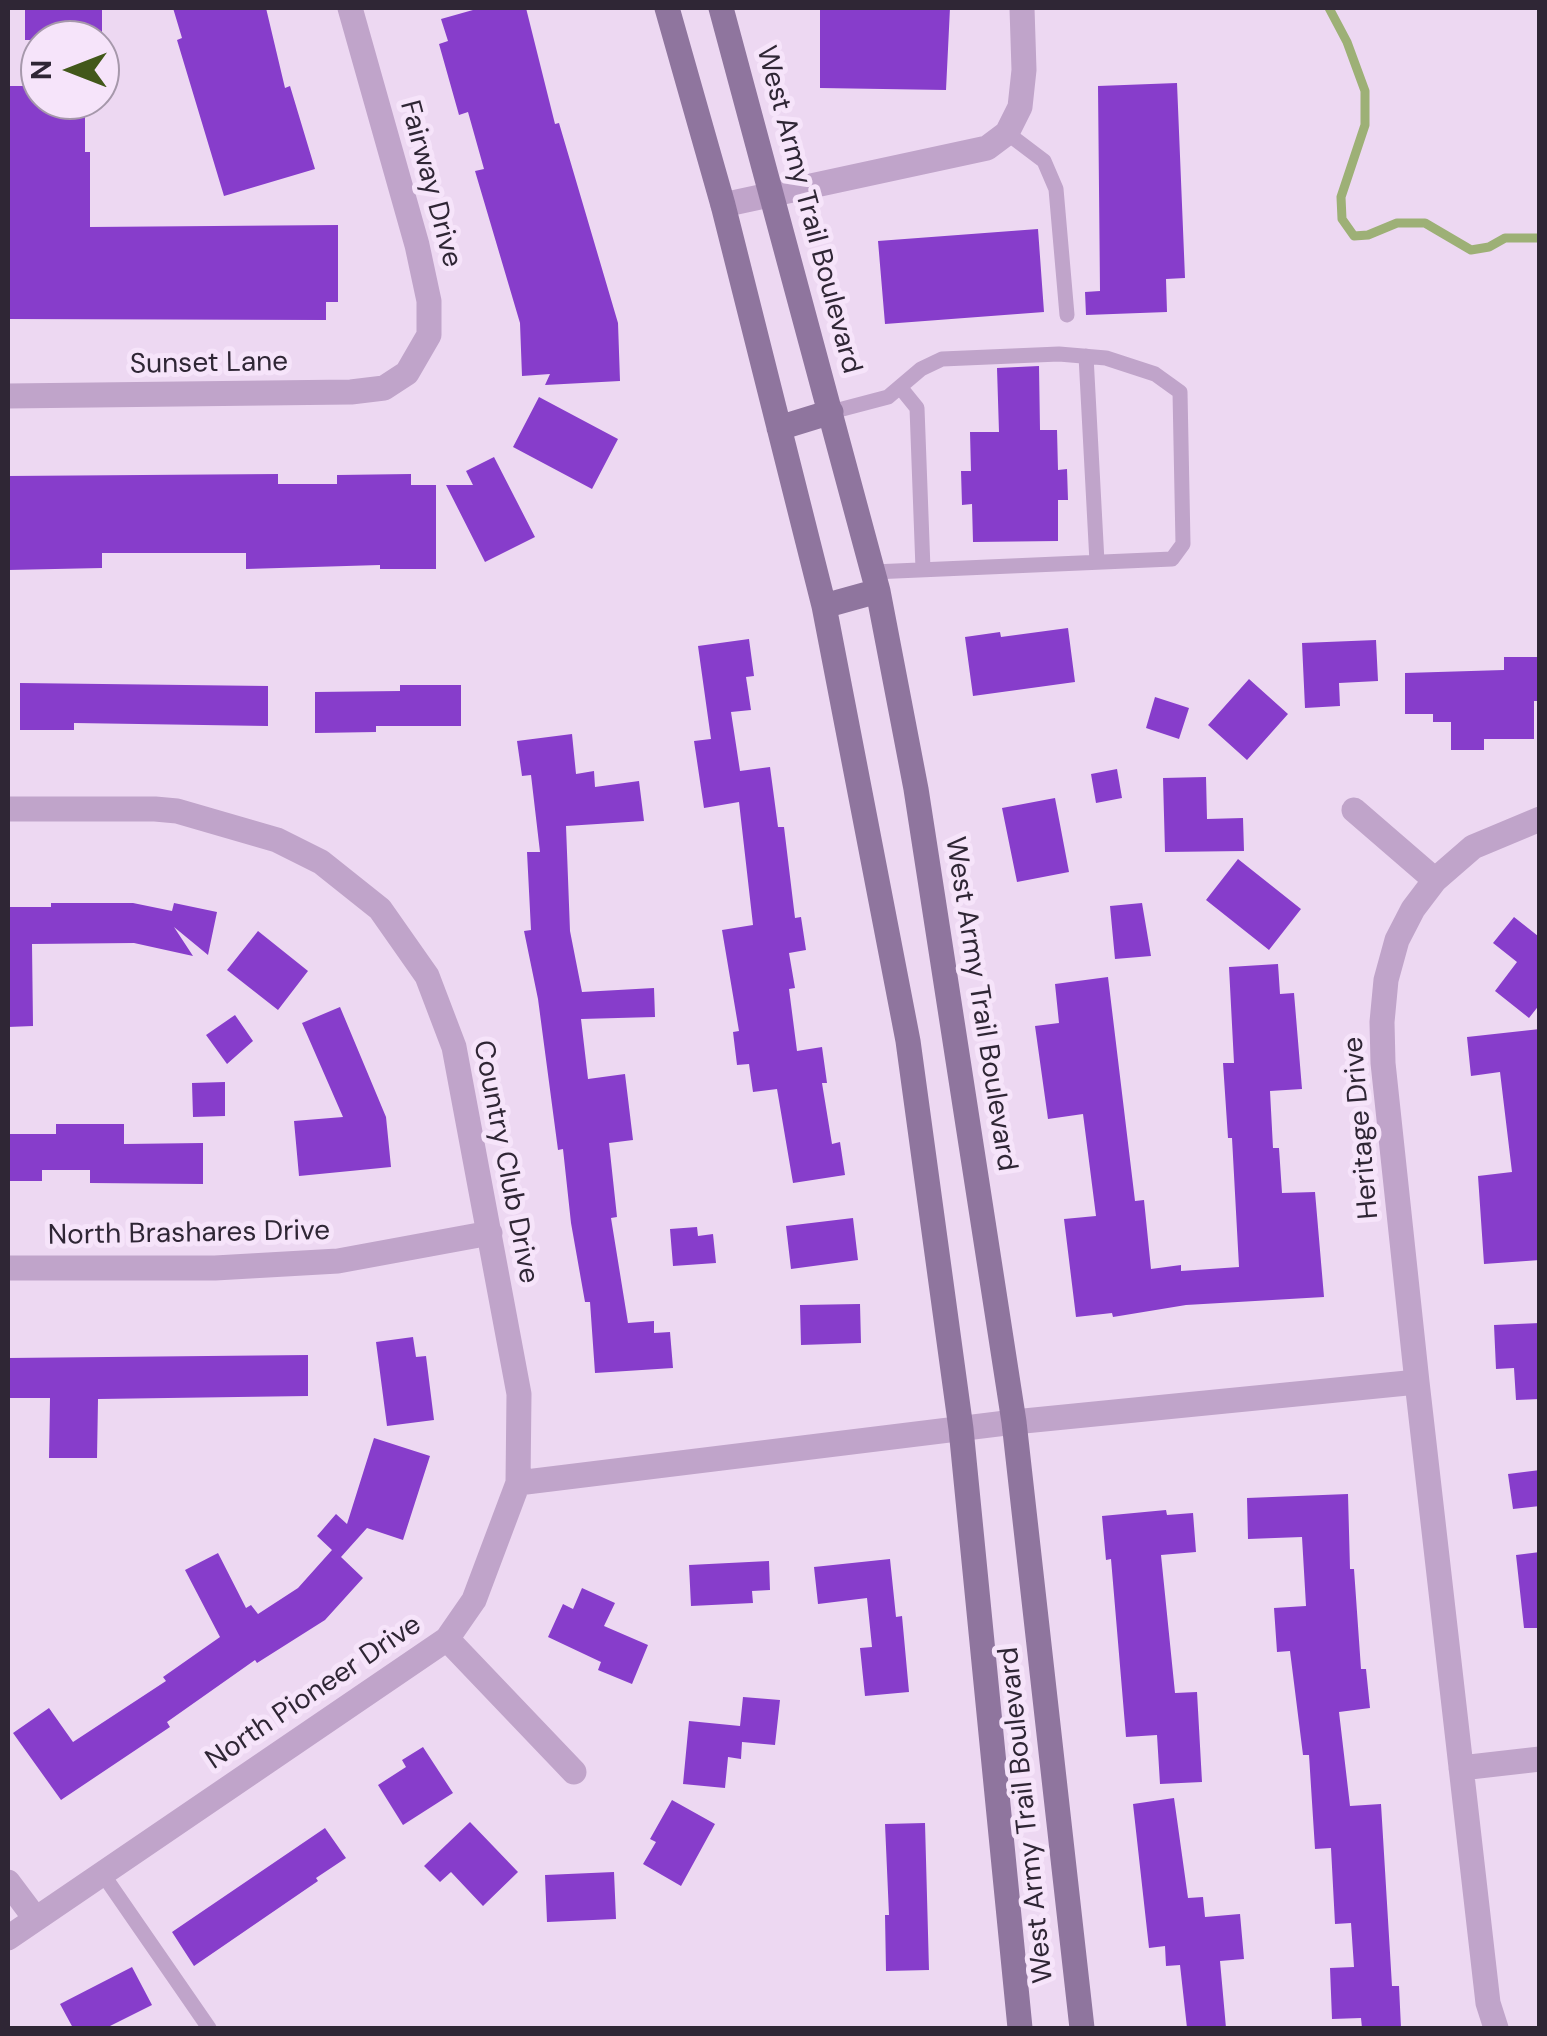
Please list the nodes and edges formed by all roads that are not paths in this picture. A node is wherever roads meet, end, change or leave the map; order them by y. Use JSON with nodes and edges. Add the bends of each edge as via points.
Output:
{"nodes":[{"id":1,"x":350,"y":8,"type":"edge"},
{"id":2,"x":666,"y":8,"type":"edge"},
{"id":3,"x":721,"y":8,"type":"edge"},
{"id":4,"x":1022,"y":8,"type":"edge"},
{"id":5,"x":1007,"y":133,"type":"junction"},
{"id":6,"x":773,"y":193,"type":"junction"},
{"id":7,"x":723,"y":205,"type":"junction"},
{"id":8,"x":1067,"y":315,"type":"dead end"},
{"id":9,"x":1086,"y":356,"type":"junction"},
{"id":10,"x":406,"y":373,"type":"joint"},
{"id":11,"x":900,"y":386,"type":"junction"},
{"id":12,"x":8,"y":396,"type":"edge"},
{"id":13,"x":831,"y":412,"type":"junction"},
{"id":14,"x":779,"y":428,"type":"junction"},
{"id":15,"x":1097,"y":562,"type":"junction"},
{"id":16,"x":922,"y":569,"type":"junction"},
{"id":17,"x":875,"y":582,"type":"junction"},
{"id":18,"x":824,"y":606,"type":"junction"},
{"id":19,"x":8,"y":809,"type":"edge"},
{"id":20,"x":1354,"y":810,"type":"dead end"},
{"id":21,"x":1540,"y":819,"type":"edge"},
{"id":22,"x":1435,"y":880,"type":"junction"},
{"id":23,"x":490,"y":1233,"type":"junction"},
{"id":24,"x":8,"y":1268,"type":"edge"},
{"id":25,"x":1417,"y":1382,"type":"junction"},
{"id":26,"x":1014,"y":1422,"type":"junction"},
{"id":27,"x":961,"y":1429,"type":"junction"},
{"id":28,"x":518,"y":1483,"type":"junction"},
{"id":29,"x":446,"y":1639,"type":"junction"},
{"id":30,"x":1540,"y":1759,"type":"edge"},
{"id":31,"x":1462,"y":1768,"type":"junction"},
{"id":32,"x":574,"y":1772,"type":"dead end"},
{"id":33,"x":102,"y":1873,"type":"junction"},
{"id":34,"x":8,"y":1882,"type":"edge"},
{"id":35,"x":35,"y":1918,"type":"junction"},
{"id":36,"x":8,"y":1938,"type":"edge"},
{"id":37,"x":209,"y":2028,"type":"edge"},
{"id":38,"x":1020,"y":2028,"type":"edge"},
{"id":39,"x":1082,"y":2028,"type":"edge"},
{"id":40,"x":1496,"y":2028,"type":"edge"}],
"edges":[{"from":1,"to":10,"type":"street","name":"Fairway Drive","via":[[429,302],[430,334]]},
{"from":2,"to":7,"type":"main road","name":"West Army Trail Boulevard"},
{"from":3,"to":6,"type":"main road","name":"West Army Trail Boulevard"},
{"from":4,"to":5,"type":"street","via":[[1020,107]]},
{"from":5,"to":6,"type":"street","via":[[987,148]]},
{"from":5,"to":8,"type":"lane","via":[[1044,161],[1056,189]]},
{"from":6,"to":7,"type":"street"},
{"from":6,"to":13,"type":"main road","name":"West Army Trail Boulevard"},
{"from":7,"to":14,"type":"main road","name":"West Army Trail Boulevard"},
{"from":9,"to":11,"type":"lane","via":[[942,359]]},
{"from":9,"to":15,"type":"lane"},
{"from":9,"to":15,"type":"lane","via":[[1155,374],[1180,392],[1183,544],[1172,559]]},
{"from":10,"to":12,"type":"street","name":"Sunset Lane","via":[[384,388],[351,392]]},
{"from":11,"to":13,"type":"lane","via":[[888,397]]},
{"from":11,"to":16,"type":"lane","via":[[917,408]]},
{"from":13,"to":14,"type":"main road"},
{"from":13,"to":17,"type":"main road","name":"West Army Trail Boulevard"},
{"from":14,"to":18,"type":"main road","name":"West Army Trail Boulevard"},
{"from":15,"to":16,"type":"lane"},
{"from":16,"to":17,"type":"lane"},
{"from":17,"to":18,"type":"main road"},
{"from":17,"to":26,"type":"main road","name":"West Army Trail Boulevard","via":[[916,788]]},
{"from":18,"to":27,"type":"main road","name":"West Army Trail Boulevard","via":[[908,1041]]},
{"from":19,"to":23,"type":"street","name":"Country Club Drive","via":[[177,812],[277,840],[321,862],[380,909],[426,976],[454,1047]]},
{"from":20,"to":22,"type":"street"},
{"from":21,"to":22,"type":"street","name":"Heritage Drive","via":[[1473,848]]},
{"from":22,"to":25,"type":"street","name":"Heritage Drive","via":[[1397,940],[1382,1022]]},
{"from":23,"to":24,"type":"street","name":"North Brashares Drive","via":[[338,1262]]},
{"from":23,"to":28,"type":"street","name":"Country Club Drive","via":[[519,1394]]},
{"from":25,"to":26,"type":"street"},
{"from":25,"to":31,"type":"street","name":"Heritage Drive"},
{"from":26,"to":27,"type":"street"},
{"from":26,"to":39,"type":"main road","name":"West Army Trail Boulevard"},
{"from":27,"to":28,"type":"street"},
{"from":27,"to":38,"type":"main road","name":"West Army Trail Boulevard"},
{"from":28,"to":29,"type":"street","name":"North Pioneer Drive","via":[[474,1600]]},
{"from":29,"to":32,"type":"street"},
{"from":29,"to":33,"type":"street","name":"North Pioneer Drive"},
{"from":30,"to":31,"type":"street"},
{"from":31,"to":40,"type":"street","name":"Heritage Drive"},
{"from":33,"to":35,"type":"street","name":"North Pioneer Drive"},
{"from":33,"to":37,"type":"lane"},
{"from":34,"to":35,"type":"street"},
{"from":35,"to":36,"type":"street","name":"North Pioneer Drive"}]}
